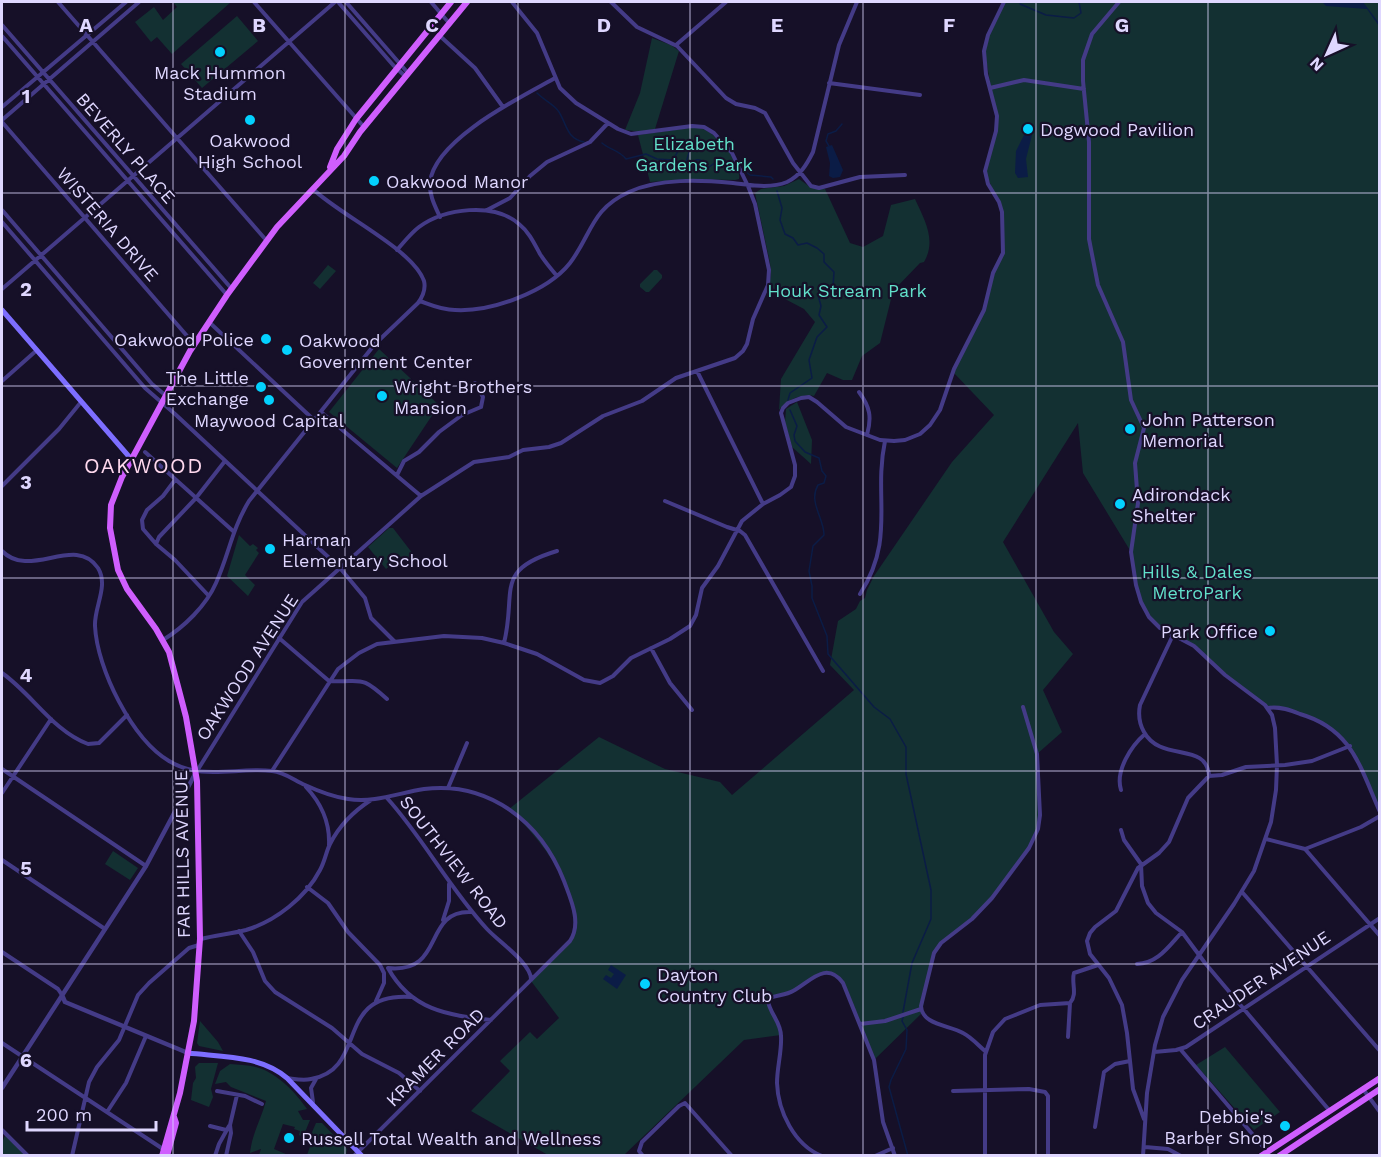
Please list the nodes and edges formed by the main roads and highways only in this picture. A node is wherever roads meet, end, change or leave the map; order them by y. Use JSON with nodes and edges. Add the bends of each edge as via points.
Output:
{"nodes":[{"id":1,"x":451,"y":2,"type":"edge"},
{"id":2,"x":467,"y":2,"type":"edge"},
{"id":3,"x":329,"y":171,"type":"junction"},
{"id":4,"x":2,"y":310,"type":"edge"},
{"id":5,"x":132,"y":460,"type":"junction"},
{"id":6,"x":188,"y":1053,"type":"junction"},
{"id":7,"x":1380,"y":1078,"type":"edge"},
{"id":8,"x":1380,"y":1089,"type":"edge"},
{"id":9,"x":164,"y":1153,"type":"edge"},
{"id":10,"x":358,"y":1154,"type":"edge"},
{"id":11,"x":1265,"y":1154,"type":"edge"},
{"id":12,"x":1279,"y":1155,"type":"edge"}],
"edges":[{"from":1,"to":3,"type":"main road","name":"FAR HILLS AVENUE","via":[[356,119]]},
{"from":2,"to":3,"type":"main road","name":"FAR HILLS AVENUE"},
{"from":3,"to":5,"type":"main road","name":"FAR HILLS AVENUE","via":[[266,240],[231,288],[194,344]]},
{"from":4,"to":5,"type":"main road"},
{"from":5,"to":6,"type":"main road","name":"FAR HILLS AVENUE","via":[[111,505],[110,528],[116,561],[127,589],[163,640],[177,678],[196,772],[200,942]]},
{"from":6,"to":9,"type":"main road","name":"FAR HILLS AVENUE"},
{"from":6,"to":10,"type":"main road","via":[[261,1063],[275,1069]]},
{"from":7,"to":11,"type":"main road"},
{"from":8,"to":12,"type":"main road"}]}
